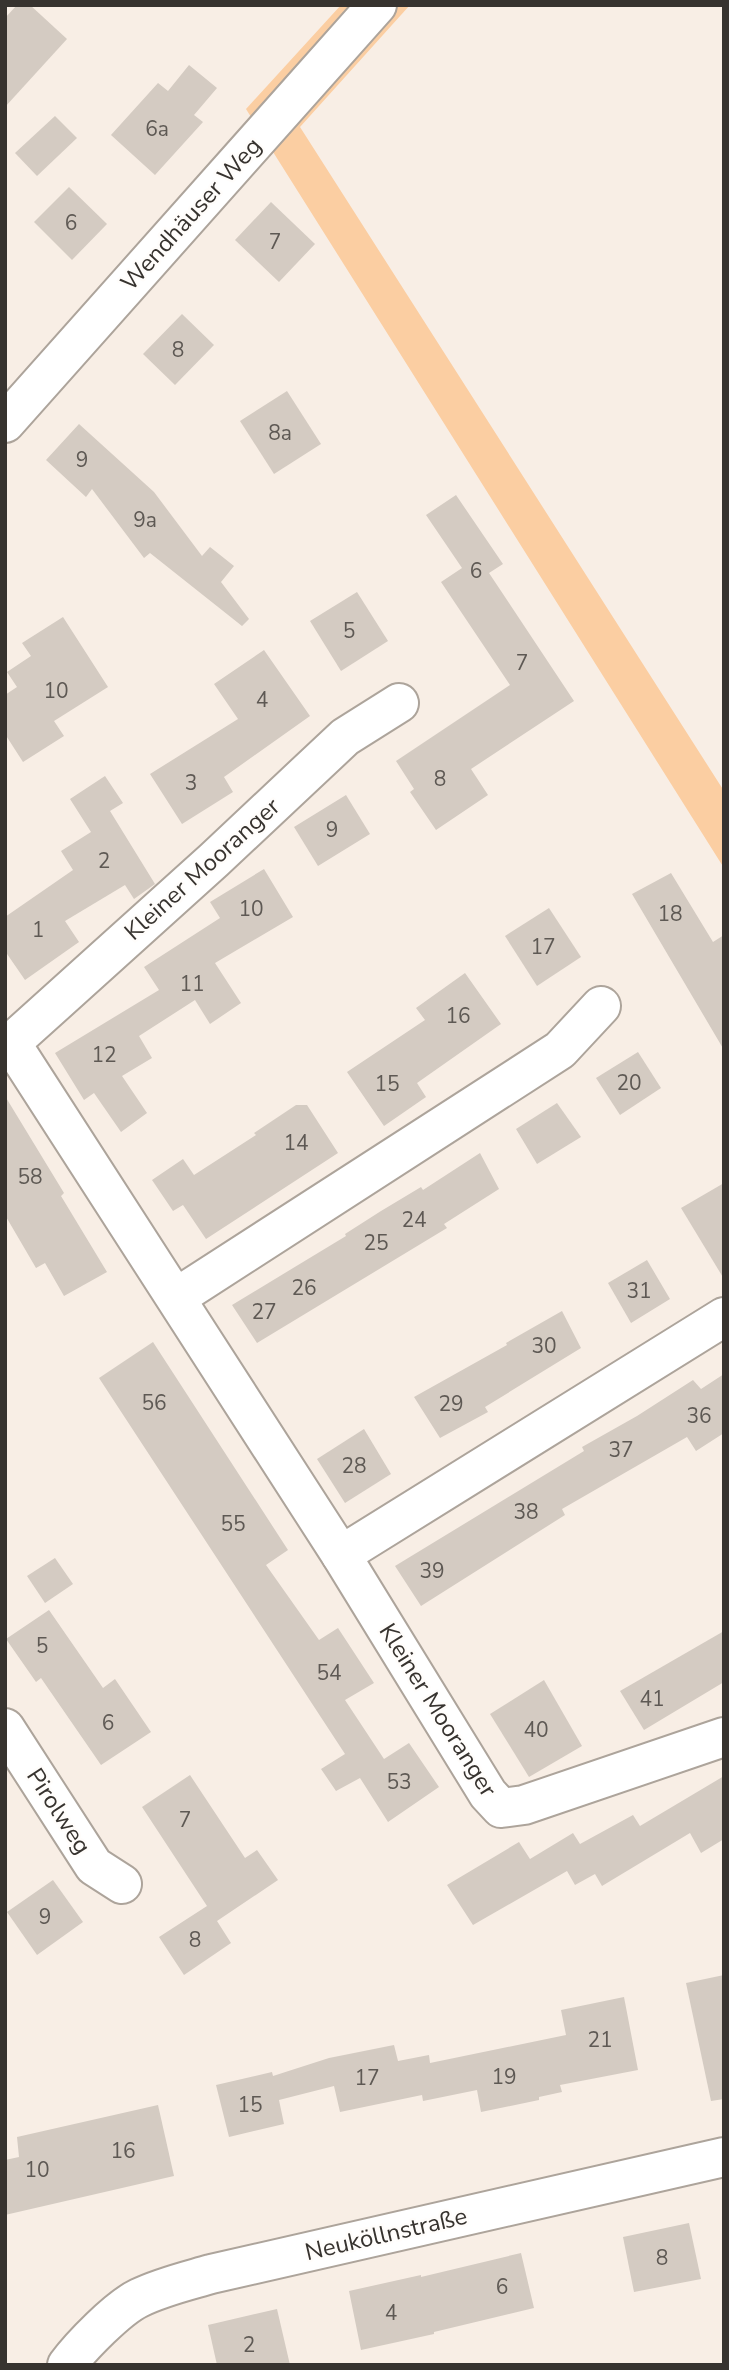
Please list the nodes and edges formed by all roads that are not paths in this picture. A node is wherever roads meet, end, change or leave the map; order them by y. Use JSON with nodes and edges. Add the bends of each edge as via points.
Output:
{"nodes":[{"id":1,"x":377,"y":5,"type":"edge"},
{"id":2,"x":5,"y":423,"type":"edge"},
{"id":3,"x":399,"y":703,"type":"dead end"},
{"id":4,"x":601,"y":1006,"type":"dead end"},
{"id":5,"x":8,"y":1042,"type":"edge"},
{"id":6,"x":177,"y":1297,"type":"junction"},
{"id":7,"x":724,"y":1317,"type":"edge"},
{"id":8,"x":341,"y":1555,"type":"junction"},
{"id":9,"x":5,"y":1728,"type":"edge"},
{"id":10,"x":724,"y":1737,"type":"edge"},
{"id":11,"x":122,"y":1884,"type":"dead end"},
{"id":12,"x":724,"y":2157,"type":"edge"},
{"id":13,"x":73,"y":2363,"type":"edge"}],
"edges":[{"from":1,"to":2,"type":"street","name":"Wendhäuser Weg"},
{"from":3,"to":5,"type":"street","name":"Kleiner Mooranger","via":[[345,737]]},
{"from":4,"to":6,"type":"street","via":[[560,1050]]},
{"from":5,"to":6,"type":"street","name":"Kleiner Mooranger"},
{"from":6,"to":8,"type":"street","name":"Kleiner Mooranger"},
{"from":7,"to":8,"type":"street"},
{"from":8,"to":10,"type":"street","name":"Kleiner Mooranger","via":[[488,1794],[501,1808],[524,1805]]},
{"from":9,"to":11,"type":"street","name":"Pirolweg","via":[[94,1866]]},
{"from":12,"to":13,"type":"street","name":"Neuköllnstraße","via":[[171,2286],[137,2299],[119,2312]]}]}
